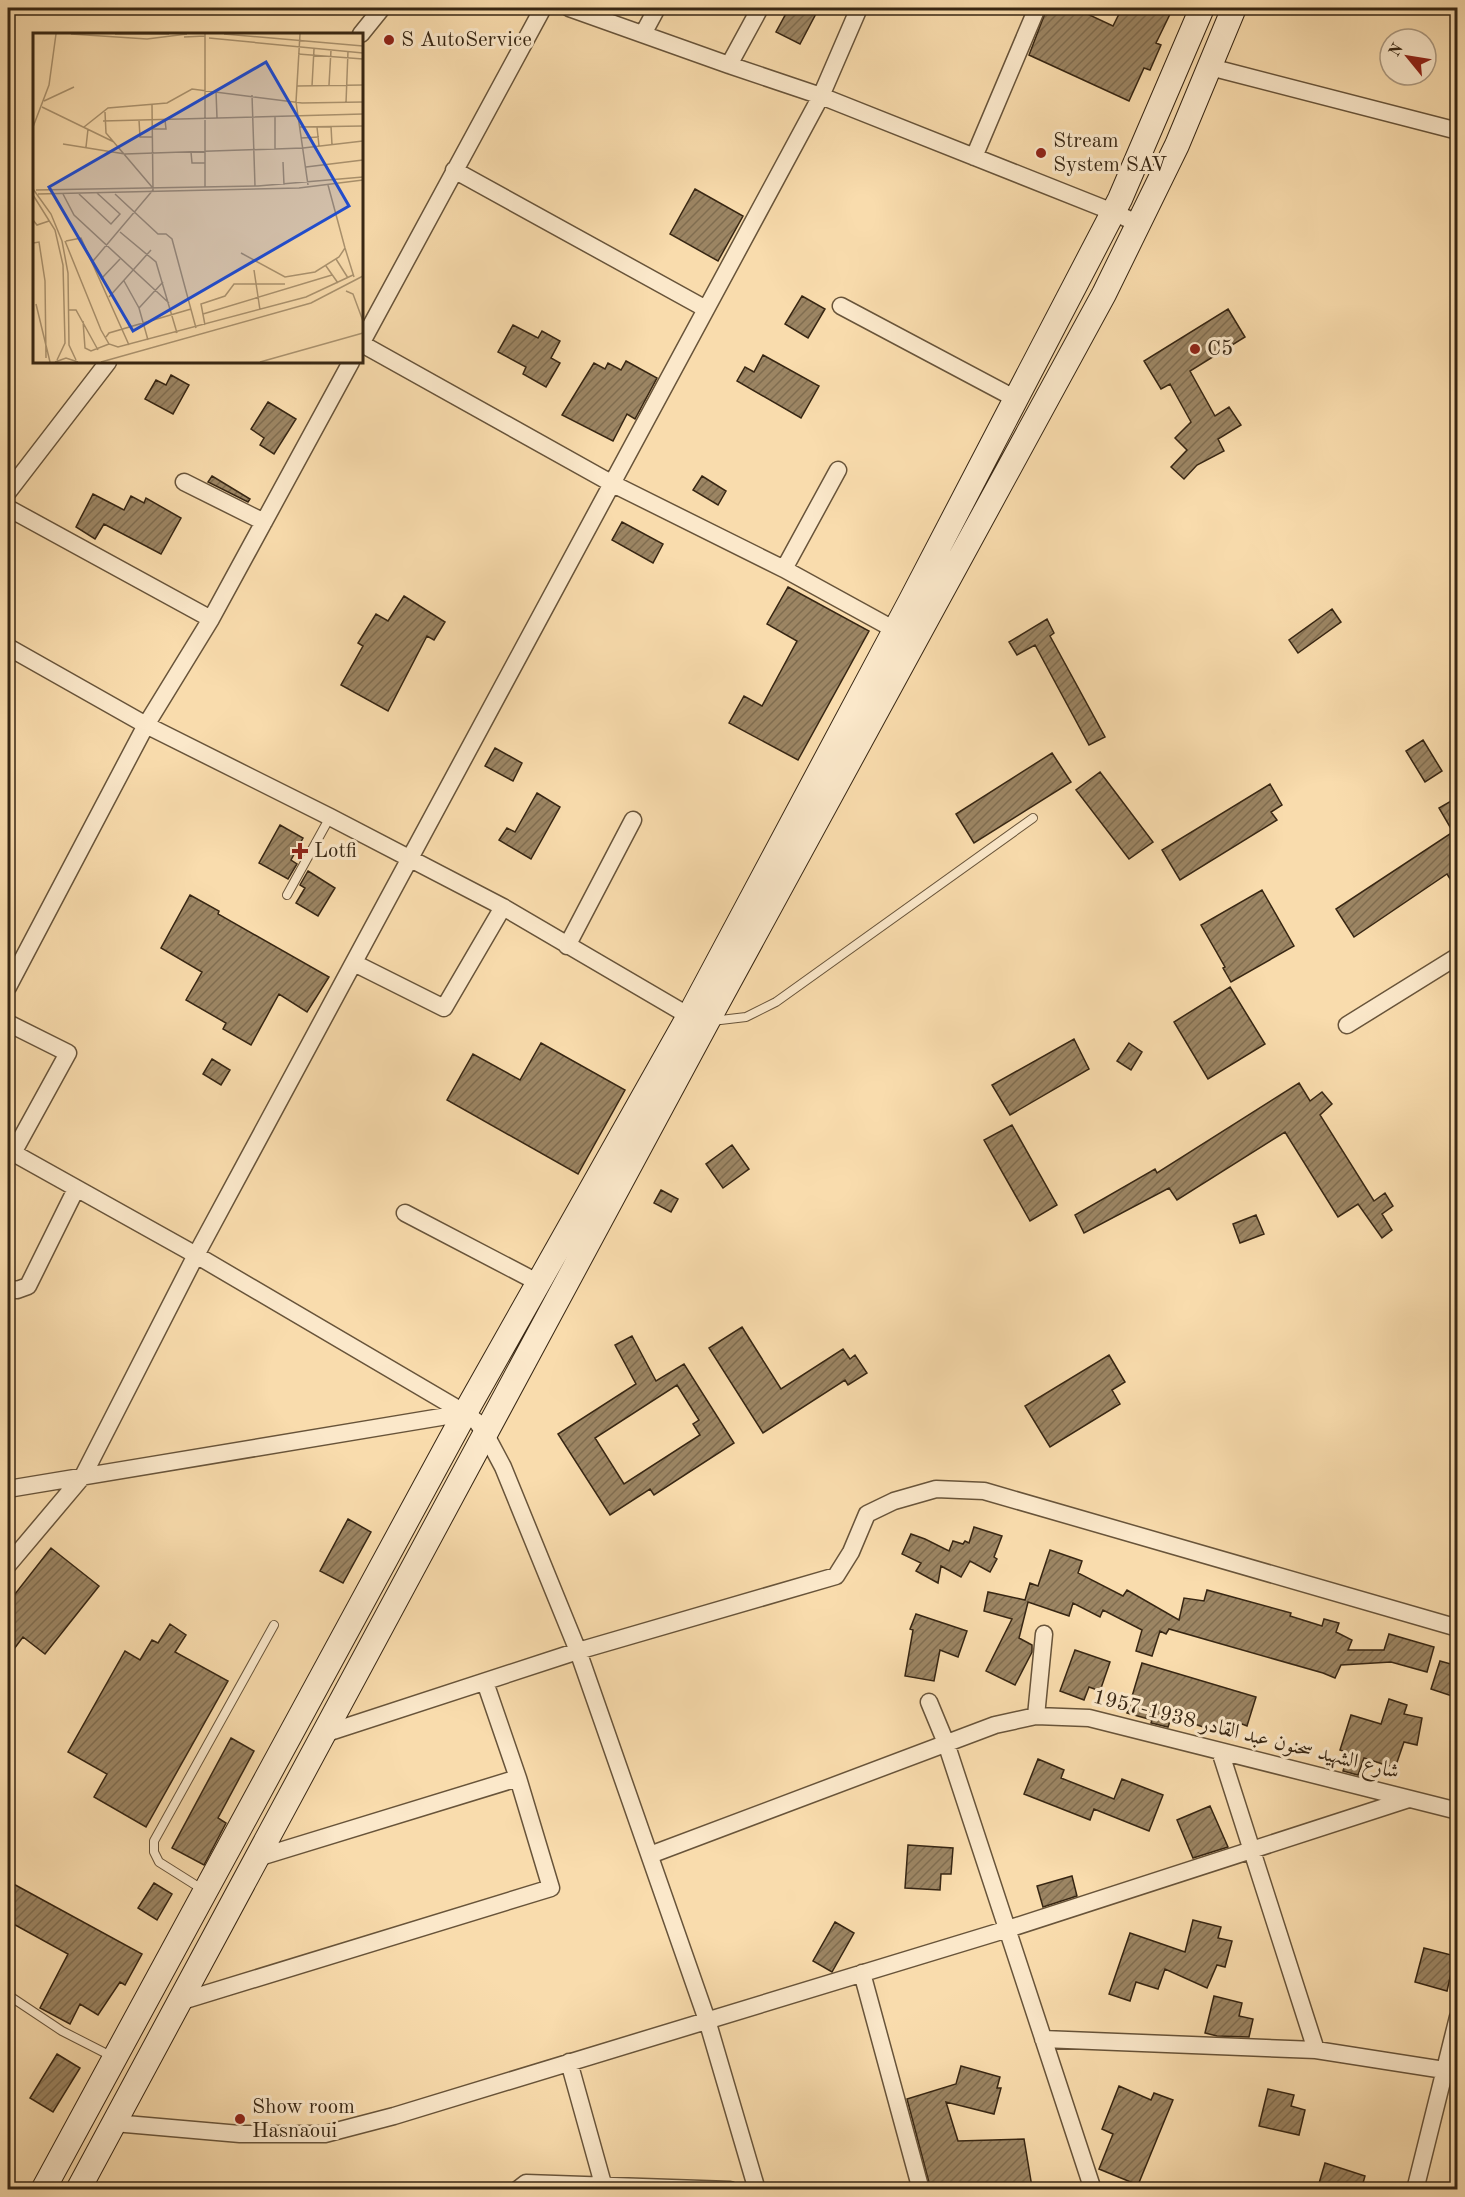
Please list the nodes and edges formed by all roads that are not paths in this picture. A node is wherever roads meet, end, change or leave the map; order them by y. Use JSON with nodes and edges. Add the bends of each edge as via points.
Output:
{"nodes":[{"id":1,"x":382,"y":8,"type":"edge"},
{"id":2,"x":543,"y":8,"type":"edge"},
{"id":3,"x":569,"y":8,"type":"edge"},
{"id":4,"x":657,"y":8,"type":"edge"},
{"id":5,"x":760,"y":8,"type":"edge"},
{"id":6,"x":859,"y":8,"type":"edge"},
{"id":7,"x":1037,"y":8,"type":"edge"},
{"id":8,"x":1202,"y":8,"type":"edge"},
{"id":9,"x":1234,"y":8,"type":"edge"},
{"id":10,"x":362,"y":33,"type":"edge"},
{"id":11,"x":643,"y":34,"type":"junction"},
{"id":12,"x":729,"y":66,"type":"junction"},
{"id":13,"x":1210,"y":67,"type":"junction"},
{"id":14,"x":821,"y":96,"type":"junction"},
{"id":15,"x":1458,"y":131,"type":"edge"},
{"id":16,"x":975,"y":157,"type":"junction"},
{"id":17,"x":454,"y":170,"type":"junction"},
{"id":18,"x":1113,"y":212,"type":"junction"},
{"id":19,"x":1139,"y":224,"type":"junction"},
{"id":20,"x":841,"y":306,"type":"dead end"},
{"id":21,"x":706,"y":309,"type":"junction"},
{"id":22,"x":363,"y":341,"type":"edge"},
{"id":23,"x":363,"y":344,"type":"edge"},
{"id":24,"x":107,"y":363,"type":"edge"},
{"id":25,"x":350,"y":363,"type":"edge"},
{"id":26,"x":1016,"y":399,"type":"junction"},
{"id":27,"x":838,"y":470,"type":"dead end"},
{"id":28,"x":184,"y":482,"type":"dead end"},
{"id":29,"x":611,"y":483,"type":"junction"},
{"id":30,"x":8,"y":492,"type":"edge"},
{"id":31,"x":8,"y":508,"type":"edge"},
{"id":32,"x":264,"y":522,"type":"junction"},
{"id":33,"x":784,"y":569,"type":"junction"},
{"id":34,"x":211,"y":619,"type":"junction"},
{"id":35,"x":895,"y":630,"type":"junction"},
{"id":36,"x":8,"y":646,"type":"edge"},
{"id":37,"x":146,"y":725,"type":"junction"},
{"id":38,"x":330,"y":817,"type":"junction"},
{"id":39,"x":1033,"y":818,"type":"dead end"},
{"id":40,"x":633,"y":820,"type":"dead end"},
{"id":41,"x":410,"y":859,"type":"junction"},
{"id":42,"x":287,"y":895,"type":"dead end"},
{"id":43,"x":502,"y":908,"type":"junction"},
{"id":44,"x":567,"y":946,"type":"junction"},
{"id":45,"x":1458,"y":956,"type":"edge"},
{"id":46,"x":354,"y":963,"type":"junction"},
{"id":47,"x":8,"y":987,"type":"edge"},
{"id":48,"x":698,"y":1019,"type":"junction"},
{"id":49,"x":8,"y":1023,"type":"edge"},
{"id":50,"x":1347,"y":1025,"type":"dead end"},
{"id":51,"x":10,"y":1152,"type":"edge"},
{"id":52,"x":76,"y":1188,"type":"junction"},
{"id":53,"x":405,"y":1213,"type":"dead end"},
{"id":54,"x":196,"y":1255,"type":"junction"},
{"id":55,"x":538,"y":1283,"type":"junction"},
{"id":56,"x":8,"y":1288,"type":"edge"},
{"id":57,"x":465,"y":1413,"type":"junction"},
{"id":58,"x":486,"y":1435,"type":"junction"},
{"id":59,"x":83,"y":1476,"type":"junction"},
{"id":60,"x":8,"y":1489,"type":"edge"},
{"id":61,"x":8,"y":1565,"type":"edge"},
{"id":62,"x":274,"y":1625,"type":"dead end"},
{"id":63,"x":1458,"y":1628,"type":"edge"},
{"id":64,"x":1044,"y":1634,"type":"dead end"},
{"id":65,"x":578,"y":1652,"type":"junction"},
{"id":66,"x":484,"y":1682,"type":"junction"},
{"id":67,"x":929,"y":1702,"type":"dead end"},
{"id":68,"x":1036,"y":1716,"type":"junction"},
{"id":69,"x":324,"y":1734,"type":"junction"},
{"id":70,"x":946,"y":1743,"type":"junction"},
{"id":71,"x":1220,"y":1751,"type":"junction"},
{"id":72,"x":518,"y":1778,"type":"junction"},
{"id":73,"x":1409,"y":1799,"type":"junction"},
{"id":74,"x":1458,"y":1811,"type":"edge"},
{"id":75,"x":1250,"y":1850,"type":"junction"},
{"id":76,"x":650,"y":1855,"type":"junction"},
{"id":77,"x":257,"y":1858,"type":"junction"},
{"id":78,"x":205,"y":1891,"type":"junction"},
{"id":79,"x":232,"y":1904,"type":"junction"},
{"id":80,"x":1008,"y":1929,"type":"junction"},
{"id":81,"x":862,"y":1973,"type":"junction"},
{"id":82,"x":8,"y":1995,"type":"edge"},
{"id":83,"x":179,"y":2002,"type":"junction"},
{"id":84,"x":1458,"y":2017,"type":"edge"},
{"id":85,"x":707,"y":2020,"type":"junction"},
{"id":86,"x":1044,"y":2039,"type":"junction"},
{"id":87,"x":1316,"y":2050,"type":"junction"},
{"id":88,"x":115,"y":2058,"type":"junction"},
{"id":89,"x":568,"y":2062,"type":"junction"},
{"id":90,"x":1451,"y":2073,"type":"edge"},
{"id":91,"x":114,"y":2123,"type":"junction"},
{"id":92,"x":603,"y":2184,"type":"junction"},
{"id":93,"x":44,"y":2190,"type":"edge"},
{"id":94,"x":78,"y":2190,"type":"edge"},
{"id":95,"x":517,"y":2190,"type":"edge"},
{"id":96,"x":730,"y":2190,"type":"edge"},
{"id":97,"x":757,"y":2190,"type":"edge"},
{"id":98,"x":921,"y":2190,"type":"edge"},
{"id":99,"x":1093,"y":2190,"type":"edge"},
{"id":100,"x":1415,"y":2190,"type":"edge"}],
"edges":[{"from":1,"to":10,"type":"street"},
{"from":2,"to":17,"type":"street"},
{"from":3,"to":11,"type":"street"},
{"from":4,"to":11,"type":"street"},
{"from":5,"to":12,"type":"street"},
{"from":6,"to":14,"type":"street"},
{"from":7,"to":16,"type":"street"},
{"from":8,"to":18,"type":"street"},
{"from":9,"to":13,"type":"street"},
{"from":11,"to":12,"type":"street"},
{"from":12,"to":14,"type":"street"},
{"from":13,"to":15,"type":"street"},
{"from":13,"to":19,"type":"street"},
{"from":14,"to":16,"type":"street"},
{"from":14,"to":21,"type":"street"},
{"from":16,"to":18,"type":"street"},
{"from":17,"to":21,"type":"street"},
{"from":17,"to":22,"type":"street"},
{"from":18,"to":19,"type":"street"},
{"from":18,"to":26,"type":"street"},
{"from":19,"to":48,"type":"street","via":[[1098,305]]},
{"from":20,"to":26,"type":"street"},
{"from":21,"to":29,"type":"street"},
{"from":23,"to":29,"type":"street"},
{"from":24,"to":30,"type":"street"},
{"from":25,"to":32,"type":"street"},
{"from":26,"to":35,"type":"street"},
{"from":27,"to":33,"type":"street"},
{"from":28,"to":32,"type":"street"},
{"from":29,"to":33,"type":"street"},
{"from":29,"to":41,"type":"street"},
{"from":31,"to":34,"type":"street"},
{"from":32,"to":34,"type":"street"},
{"from":33,"to":35,"type":"street"},
{"from":34,"to":37,"type":"street"},
{"from":35,"to":48,"type":"street"},
{"from":36,"to":37,"type":"street"},
{"from":37,"to":38,"type":"street"},
{"from":37,"to":47,"type":"street"},
{"from":38,"to":41,"type":"street"},
{"from":38,"to":42,"type":"lane"},
{"from":39,"to":48,"type":"lane","via":[[776,1002],[746,1017]]},
{"from":40,"to":44,"type":"street"},
{"from":41,"to":43,"type":"street"},
{"from":41,"to":46,"type":"street"},
{"from":43,"to":44,"type":"street"},
{"from":43,"to":46,"type":"street","via":[[444,1008]]},
{"from":44,"to":48,"type":"street"},
{"from":45,"to":50,"type":"street"},
{"from":46,"to":54,"type":"street"},
{"from":48,"to":55,"type":"street"},
{"from":48,"to":58,"type":"street"},
{"from":49,"to":51,"type":"street","via":[[68,1053]]},
{"from":51,"to":52,"type":"street"},
{"from":52,"to":54,"type":"street"},
{"from":52,"to":56,"type":"street","via":[[28,1286]]},
{"from":53,"to":55,"type":"street"},
{"from":54,"to":57,"type":"street"},
{"from":54,"to":59,"type":"street"},
{"from":55,"to":57,"type":"street"},
{"from":57,"to":58,"type":"street"},
{"from":57,"to":59,"type":"street"},
{"from":57,"to":78,"type":"street"},
{"from":58,"to":65,"type":"street","via":[[503,1467]]},
{"from":58,"to":69,"type":"street"},
{"from":59,"to":60,"type":"street"},
{"from":59,"to":61,"type":"street"},
{"from":62,"to":78,"type":"lane","via":[[154,1841],[159,1862]]},
{"from":63,"to":65,"type":"street","via":[[984,1491],[936,1489],[894,1501],[867,1514],[836,1576]]},
{"from":64,"to":68,"type":"street"},
{"from":65,"to":66,"type":"street"},
{"from":65,"to":76,"type":"street"},
{"from":66,"to":69,"type":"street"},
{"from":66,"to":72,"type":"street"},
{"from":67,"to":70,"type":"street"},
{"from":68,"to":70,"type":"street","name":"شارع الشهيد سحنون عبد القادر 1938-1957","via":[[995,1725]]},
{"from":68,"to":71,"type":"street","name":"شارع الشهيد سحنون عبد القادر 1938-1957","via":[[1089,1718]]},
{"from":69,"to":77,"type":"street"},
{"from":70,"to":76,"type":"street","name":"شارع الشهيد سحنون عبد القادر 1938-1957"},
{"from":70,"to":80,"type":"street"},
{"from":71,"to":73,"type":"street","name":"شارع الشهيد سحنون عبد القادر 1938-1957"},
{"from":71,"to":75,"type":"street"},
{"from":72,"to":77,"type":"street"},
{"from":72,"to":83,"type":"street","via":[[551,1888]]},
{"from":73,"to":74,"type":"street","name":"شارع الشهيد سحنون عبد القادر 1938-1957"},
{"from":73,"to":75,"type":"street"},
{"from":75,"to":80,"type":"street"},
{"from":75,"to":87,"type":"street"},
{"from":76,"to":85,"type":"street"},
{"from":77,"to":79,"type":"street"},
{"from":78,"to":79,"type":"street"},
{"from":78,"to":88,"type":"street"},
{"from":79,"to":83,"type":"street"},
{"from":80,"to":81,"type":"street"},
{"from":80,"to":86,"type":"street"},
{"from":81,"to":85,"type":"street"},
{"from":81,"to":98,"type":"street"},
{"from":82,"to":88,"type":"lane","via":[[62,2031]]},
{"from":83,"to":91,"type":"street"},
{"from":84,"to":90,"type":"street"},
{"from":85,"to":89,"type":"street"},
{"from":85,"to":97,"type":"street"},
{"from":86,"to":87,"type":"street"},
{"from":86,"to":99,"type":"street"},
{"from":87,"to":90,"type":"street"},
{"from":88,"to":93,"type":"street"},
{"from":89,"to":91,"type":"street","via":[[324,2134],[240,2134]]},
{"from":89,"to":92,"type":"street"},
{"from":90,"to":100,"type":"street"},
{"from":91,"to":94,"type":"street"},
{"from":92,"to":95,"type":"street","via":[[526,2183]]},
{"from":92,"to":96,"type":"street"}]}
